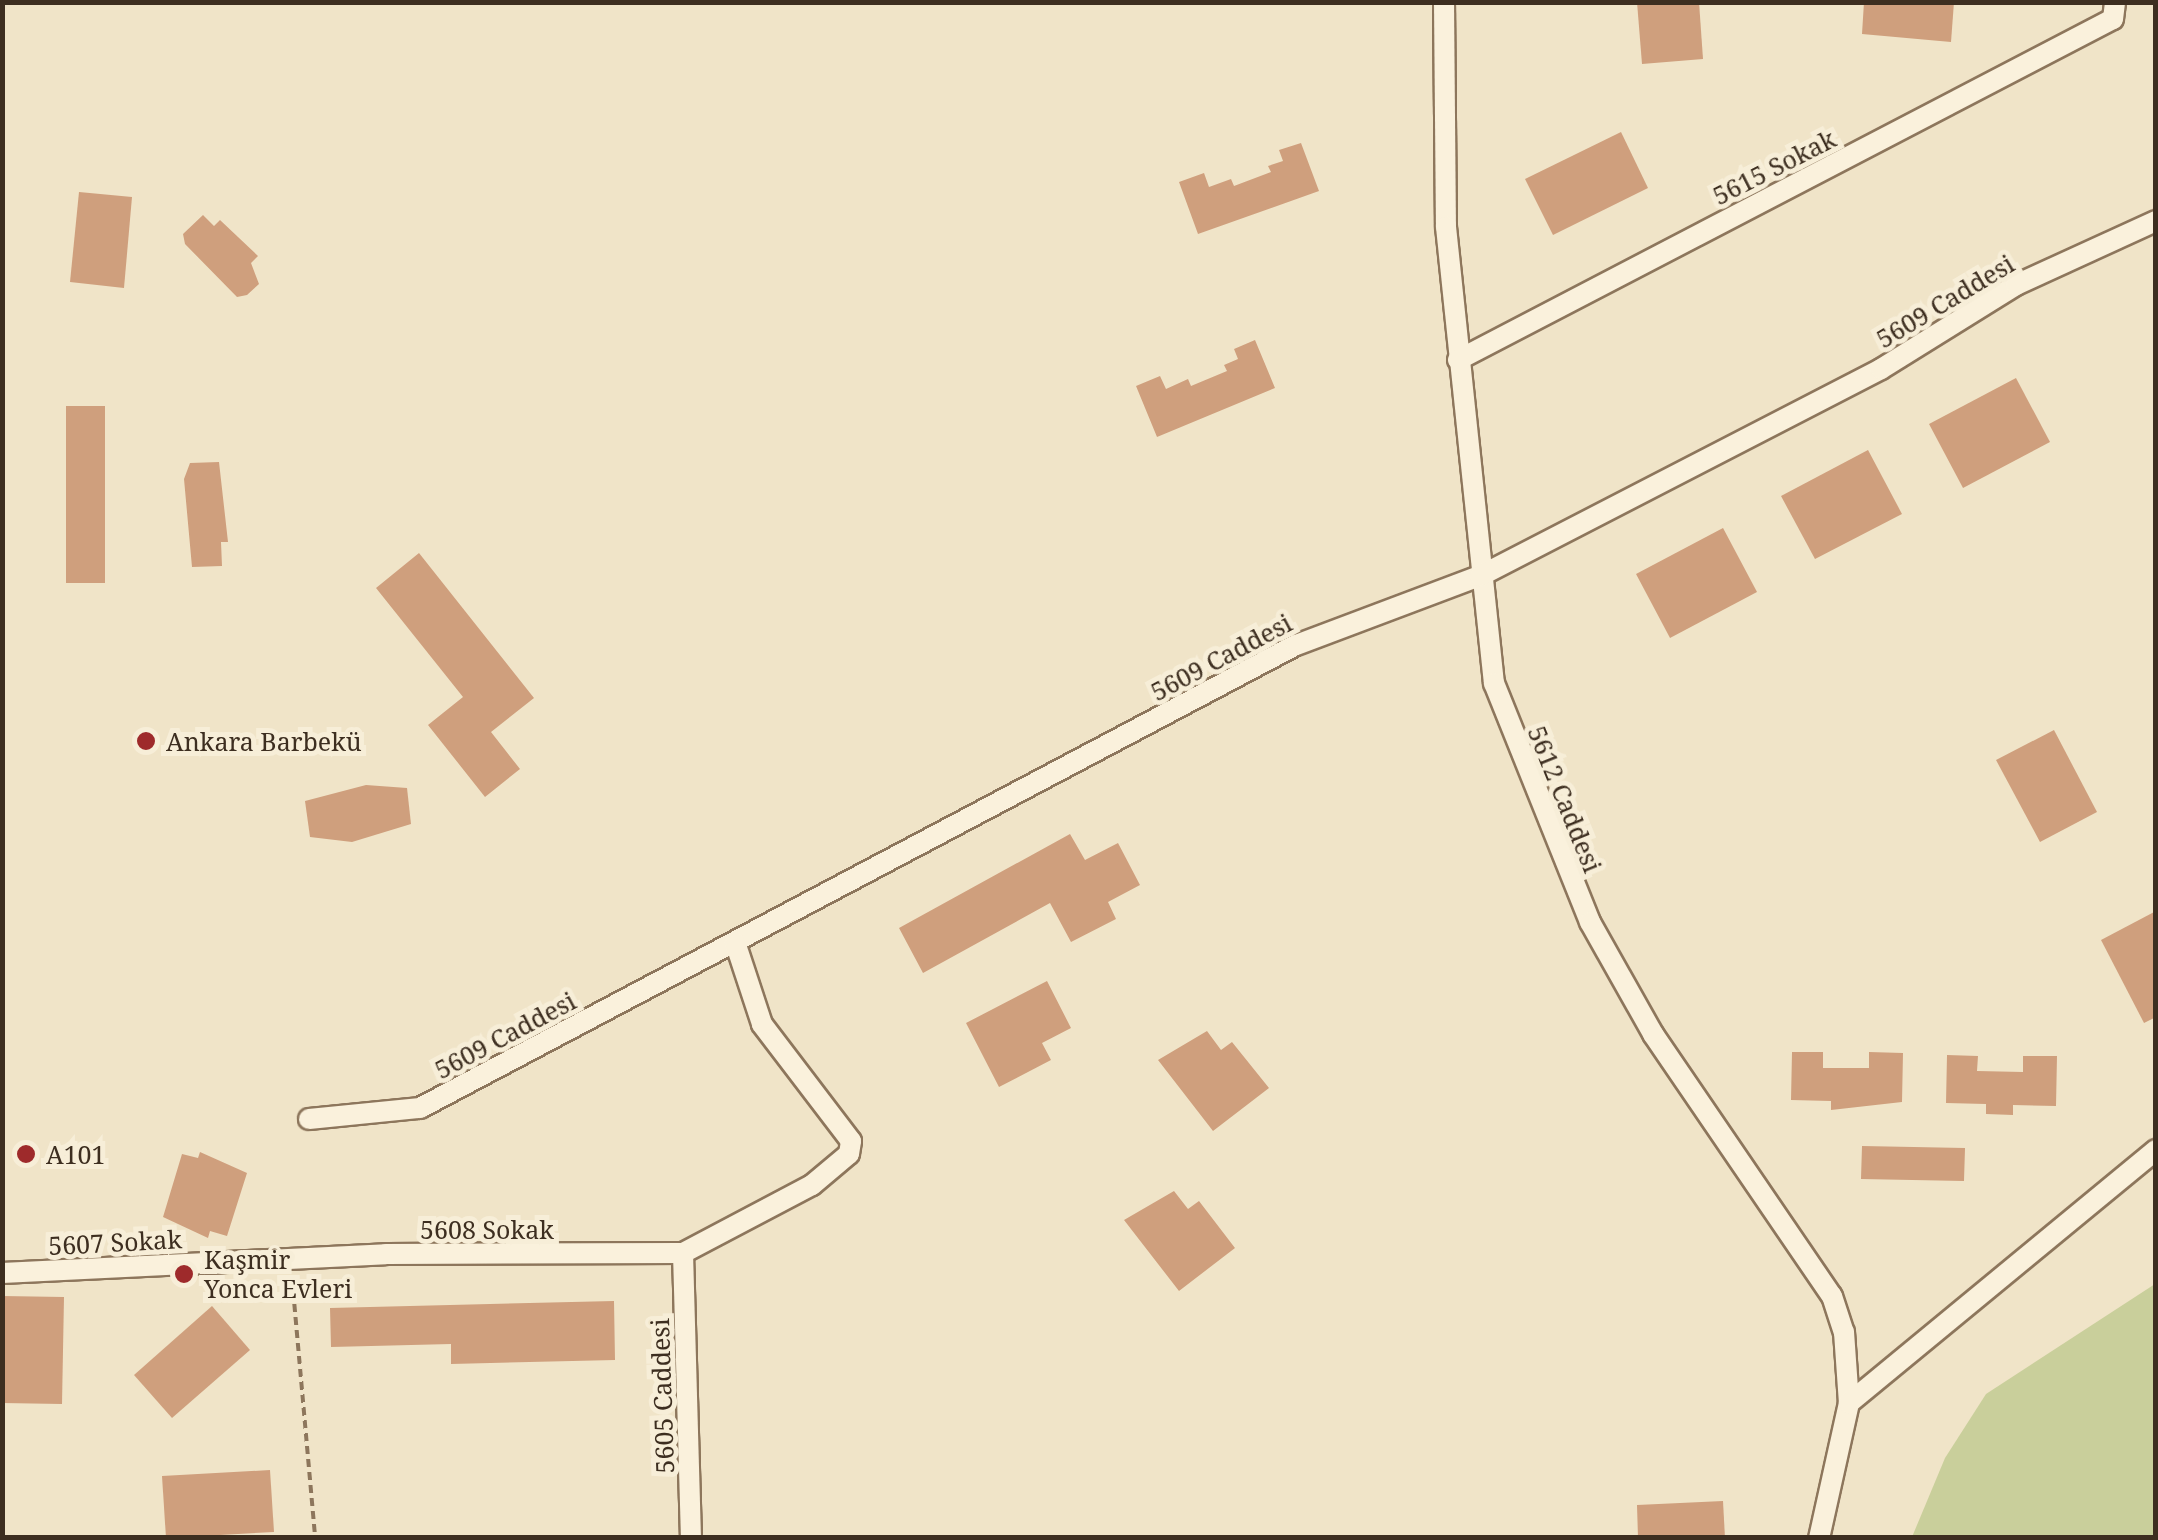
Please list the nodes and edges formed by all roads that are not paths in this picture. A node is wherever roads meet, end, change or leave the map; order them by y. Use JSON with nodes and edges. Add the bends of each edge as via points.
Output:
{"nodes":[{"id":1,"x":1444,"y":2,"type":"edge"},
{"id":2,"x":2114,"y":10,"type":"edge"},
{"id":3,"x":2156,"y":221,"type":"edge"},
{"id":4,"x":1458,"y":360,"type":"junction"},
{"id":5,"x":1480,"y":576,"type":"junction"},
{"id":6,"x":735,"y":942,"type":"junction"},
{"id":7,"x":308,"y":1119,"type":"dead end"},
{"id":8,"x":2156,"y":1150,"type":"edge"},
{"id":9,"x":684,"y":1253,"type":"junction"},
{"id":10,"x":290,"y":1258,"type":"joint"},
{"id":11,"x":2,"y":1273,"type":"edge"},
{"id":12,"x":1850,"y":1404,"type":"junction"},
{"id":13,"x":691,"y":1538,"type":"edge"},
{"id":14,"x":1819,"y":1538,"type":"edge"}],
"edges":[{"from":1,"to":4,"type":"street","name":"5612 Caddesi","via":[[1440,104]]},
{"from":2,"to":4,"type":"street","name":"5615 Sokak"},
{"from":3,"to":5,"type":"street","name":"5609 Caddesi","via":[[2016,284],[1881,369]]},
{"from":4,"to":5,"type":"street","name":"5612 Caddesi"},
{"from":5,"to":6,"type":"street","name":"5609 Caddesi","via":[[1296,645]]},
{"from":5,"to":12,"type":"street","name":"5612 Caddesi","via":[[1494,683],[1557,856],[1653,1034],[1832,1296],[1844,1332]]},
{"from":6,"to":7,"type":"street","name":"5609 Caddesi","via":[[420,1108]]},
{"from":6,"to":9,"type":"street","via":[[762,1024],[851,1142],[849,1154],[782,1203]]},
{"from":8,"to":12,"type":"street"},
{"from":9,"to":10,"type":"street","name":"5608 Sokak"},
{"from":9,"to":13,"type":"street","name":"5605 Caddesi"},
{"from":10,"to":11,"type":"street","name":"5607 Sokak"},
{"from":12,"to":14,"type":"street","name":"5612 Caddesi"}]}
